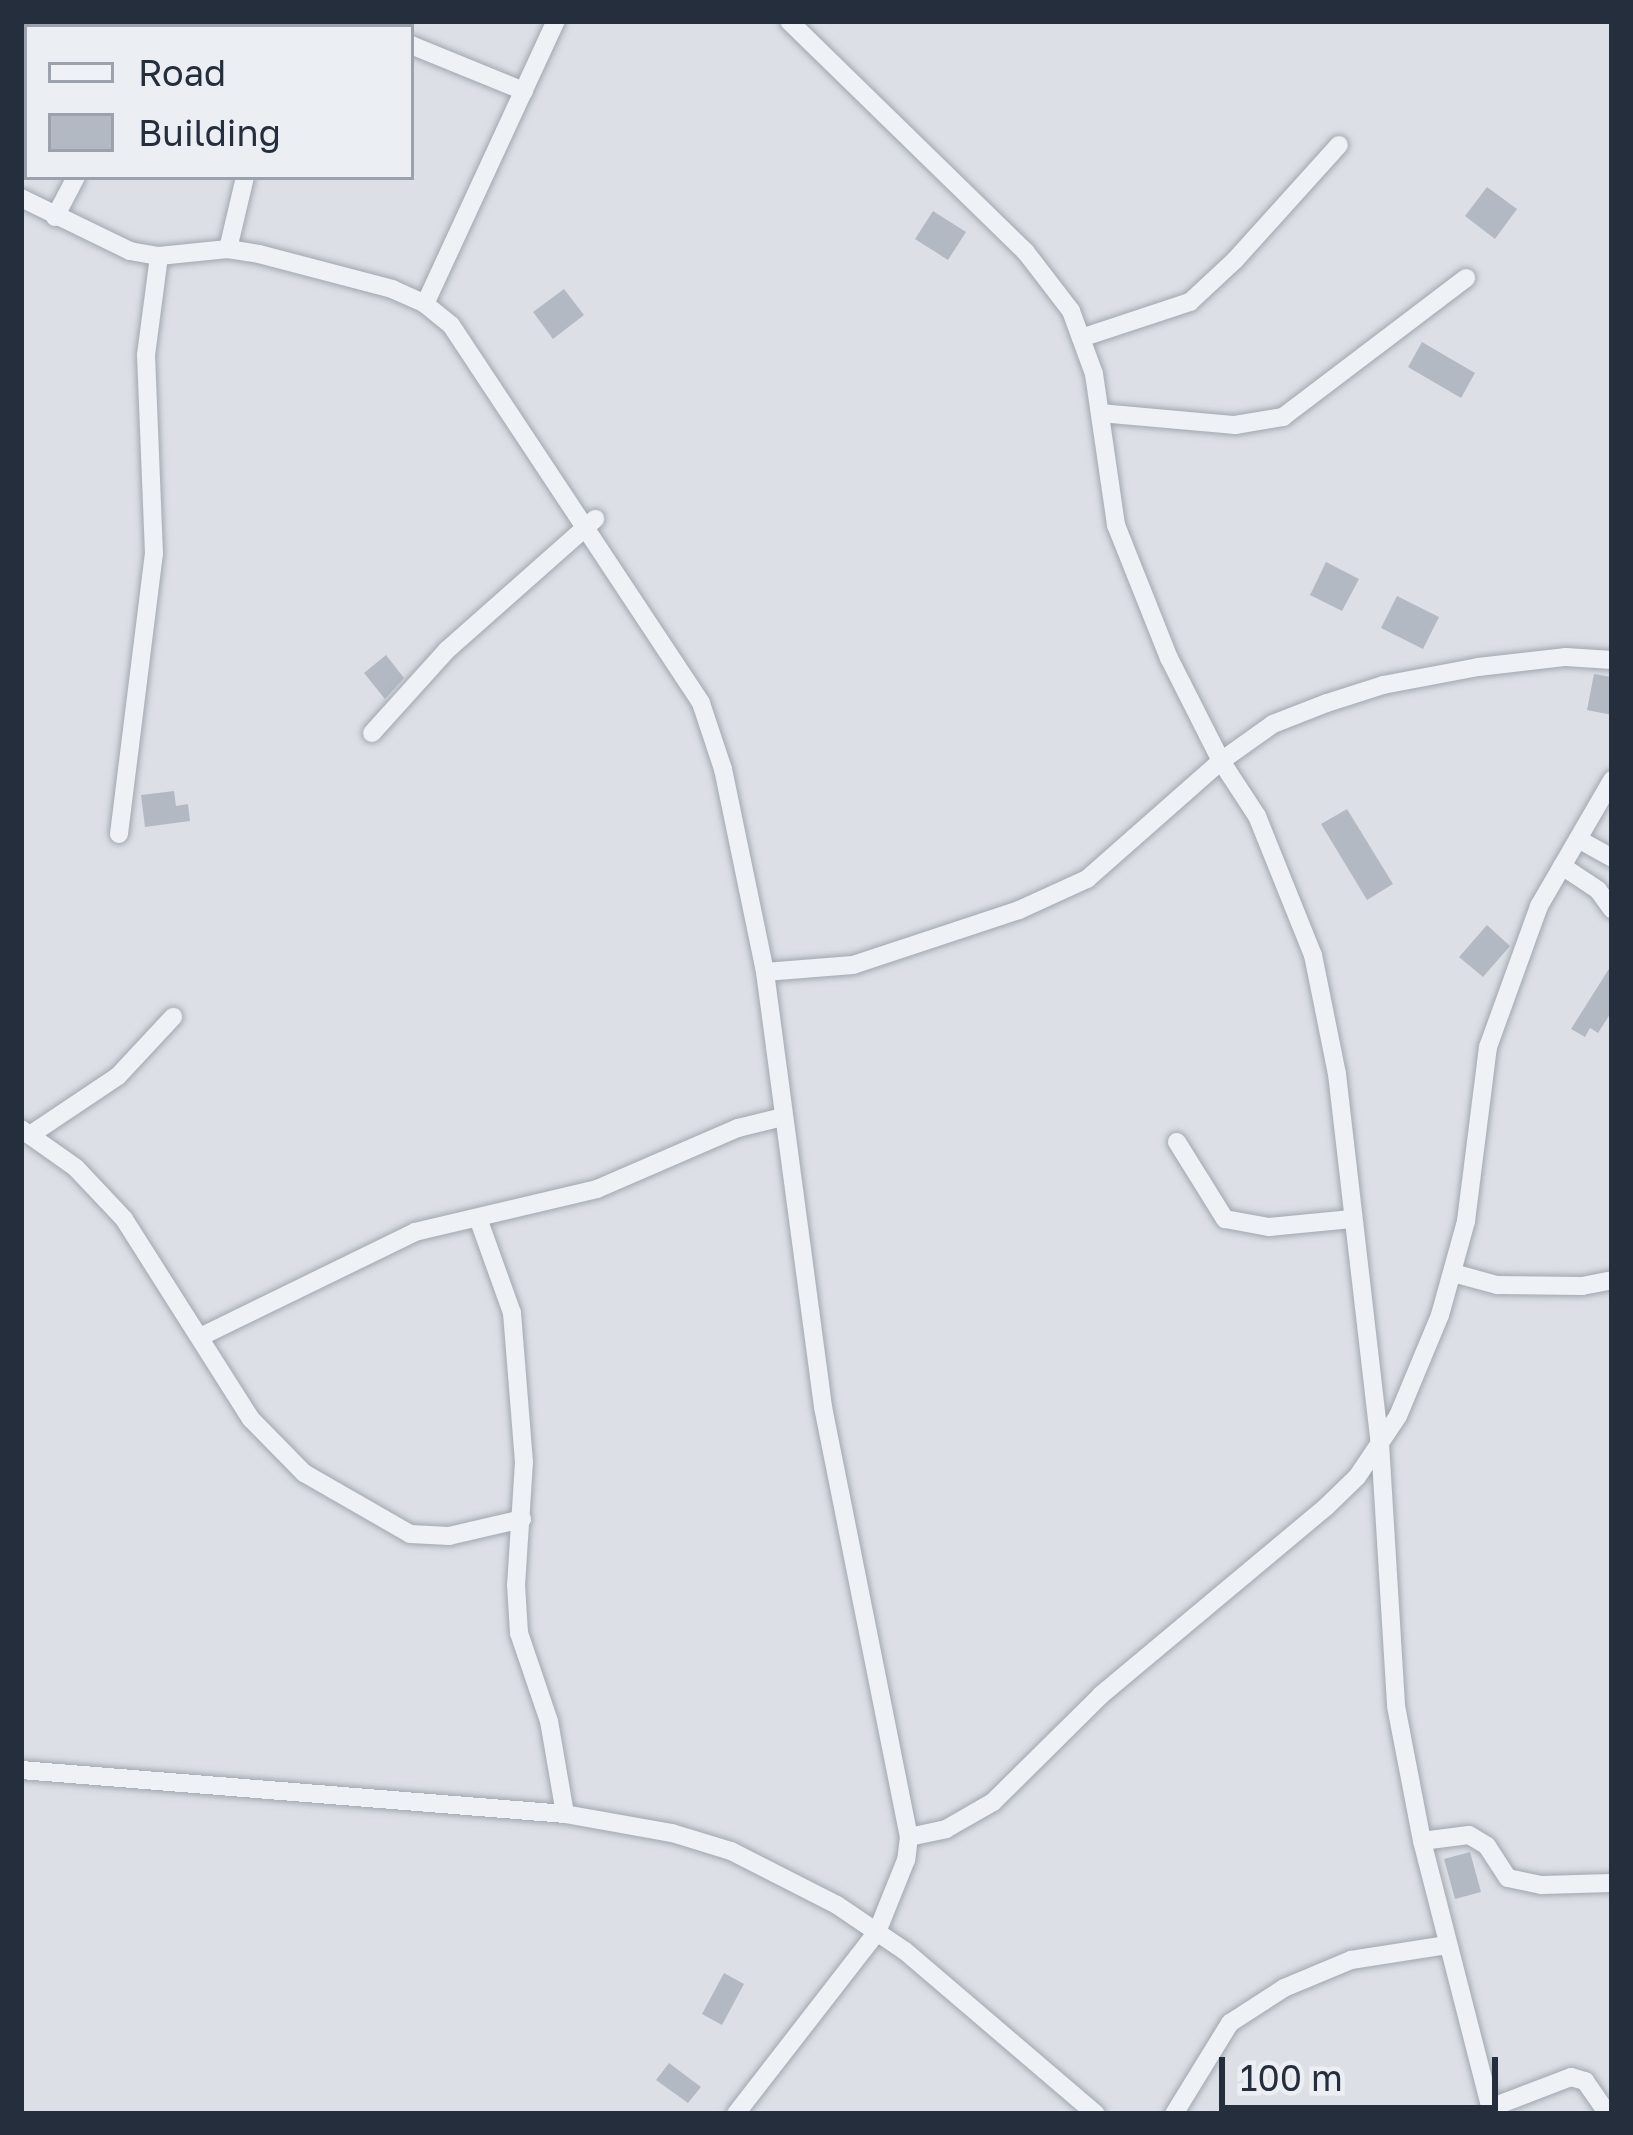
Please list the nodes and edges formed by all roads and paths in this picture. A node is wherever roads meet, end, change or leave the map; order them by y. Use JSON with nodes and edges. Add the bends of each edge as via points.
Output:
{"nodes":[{"id":1,"x":556,"y":21,"type":"edge"},
{"id":2,"x":789,"y":21,"type":"edge"},
{"id":3,"x":414,"y":47,"type":"edge"},
{"id":4,"x":524,"y":91,"type":"junction"},
{"id":5,"x":1339,"y":145,"type":"dead end"},
{"id":6,"x":74,"y":180,"type":"edge"},
{"id":7,"x":243,"y":180,"type":"edge"},
{"id":8,"x":21,"y":198,"type":"edge"},
{"id":9,"x":55,"y":217,"type":"junction"},
{"id":10,"x":228,"y":249,"type":"junction"},
{"id":11,"x":159,"y":256,"type":"junction"},
{"id":12,"x":1466,"y":278,"type":"dead end"},
{"id":13,"x":425,"y":304,"type":"junction"},
{"id":14,"x":1081,"y":338,"type":"junction"},
{"id":15,"x":1100,"y":413,"type":"junction"},
{"id":16,"x":589,"y":523,"type":"junction"},
{"id":17,"x":1612,"y":659,"type":"edge"},
{"id":18,"x":372,"y":733,"type":"dead end"},
{"id":19,"x":1221,"y":761,"type":"junction"},
{"id":20,"x":1612,"y":779,"type":"edge"},
{"id":21,"x":119,"y":834,"type":"dead end"},
{"id":22,"x":1578,"y":838,"type":"junction"},
{"id":23,"x":1612,"y":858,"type":"edge"},
{"id":24,"x":1562,"y":866,"type":"junction"},
{"id":25,"x":1612,"y":909,"type":"edge"},
{"id":26,"x":765,"y":972,"type":"junction"},
{"id":27,"x":173,"y":1016,"type":"dead end"},
{"id":28,"x":783,"y":1117,"type":"junction"},
{"id":29,"x":26,"y":1132,"type":"edge"},
{"id":30,"x":1177,"y":1142,"type":"dead end"},
{"id":31,"x":478,"y":1218,"type":"junction"},
{"id":32,"x":1352,"y":1220,"type":"junction"},
{"id":33,"x":1453,"y":1273,"type":"junction"},
{"id":34,"x":1612,"y":1280,"type":"edge"},
{"id":35,"x":202,"y":1336,"type":"junction"},
{"id":36,"x":1379,"y":1443,"type":"junction"},
{"id":37,"x":522,"y":1519,"type":"junction"},
{"id":38,"x":21,"y":1771,"type":"edge"},
{"id":39,"x":565,"y":1814,"type":"junction"},
{"id":40,"x":909,"y":1837,"type":"junction"},
{"id":41,"x":1421,"y":1841,"type":"junction"},
{"id":42,"x":1612,"y":1883,"type":"edge"},
{"id":43,"x":878,"y":1932,"type":"junction"},
{"id":44,"x":1447,"y":1945,"type":"junction"},
{"id":45,"x":1491,"y":2111,"type":"edge"},
{"id":46,"x":736,"y":2114,"type":"edge"},
{"id":47,"x":1096,"y":2114,"type":"edge"},
{"id":48,"x":1174,"y":2114,"type":"edge"},
{"id":49,"x":1608,"y":2114,"type":"edge"}],
"edges":[{"from":1,"to":4,"type":"street"},
{"from":2,"to":14,"type":"street","via":[[1025,251],[1071,311]]},
{"from":3,"to":4,"type":"street"},
{"from":4,"to":13,"type":"street"},
{"from":5,"to":14,"type":"street","via":[[1190,302]]},
{"from":6,"to":9,"type":"street"},
{"from":7,"to":10,"type":"street"},
{"from":8,"to":9,"type":"street"},
{"from":9,"to":11,"type":"street"},
{"from":10,"to":11,"type":"street"},
{"from":10,"to":13,"type":"street","via":[[334,272]]},
{"from":11,"to":21,"type":"street","via":[[146,355],[154,554]]},
{"from":12,"to":15,"type":"street","via":[[1282,417],[1235,424]]},
{"from":13,"to":16,"type":"street","via":[[451,325]]},
{"from":14,"to":15,"type":"street"},
{"from":15,"to":19,"type":"street","via":[[1116,525]]},
{"from":16,"to":18,"type":"street","via":[[447,650]]},
{"from":16,"to":26,"type":"street","via":[[701,704],[723,769]]},
{"from":17,"to":19,"type":"street","via":[[1544,660],[1383,685],[1274,724]]},
{"from":19,"to":26,"type":"street","via":[[1070,886],[853,965]]},
{"from":19,"to":32,"type":"street","via":[[1257,816],[1313,955]]},
{"from":20,"to":22,"type":"street"},
{"from":22,"to":23,"type":"street"},
{"from":22,"to":24,"type":"street"},
{"from":24,"to":25,"type":"street"},
{"from":24,"to":33,"type":"street","via":[[1539,906],[1488,1047]]},
{"from":26,"to":28,"type":"street"},
{"from":27,"to":29,"type":"street","via":[[118,1076]]},
{"from":28,"to":31,"type":"street","via":[[597,1189]]},
{"from":28,"to":40,"type":"street","via":[[843,1523]]},
{"from":29,"to":35,"type":"street","via":[[76,1168],[124,1219]]},
{"from":30,"to":32,"type":"street","via":[[1225,1219],[1239,1226]]},
{"from":31,"to":35,"type":"street","via":[[415,1232]]},
{"from":31,"to":37,"type":"street","via":[[512,1313]]},
{"from":32,"to":36,"type":"street"},
{"from":33,"to":34,"type":"street","via":[[1497,1285]]},
{"from":33,"to":36,"type":"street","via":[[1409,1396]]},
{"from":35,"to":37,"type":"street","via":[[251,1419],[304,1473],[364,1511],[410,1534],[449,1536]]},
{"from":36,"to":40,"type":"street","via":[[1326,1508],[1101,1695],[993,1802],[946,1829]]},
{"from":36,"to":41,"type":"street","via":[[1396,1706]]},
{"from":37,"to":39,"type":"street","via":[[520,1633],[549,1721]]},
{"from":38,"to":39,"type":"street"},
{"from":39,"to":43,"type":"street","via":[[730,1851]]},
{"from":40,"to":43,"type":"street"},
{"from":41,"to":42,"type":"street","via":[[1469,1835],[1508,1878]]},
{"from":41,"to":44,"type":"street"},
{"from":43,"to":46,"type":"street"},
{"from":43,"to":47,"type":"street"},
{"from":44,"to":45,"type":"street"},
{"from":44,"to":48,"type":"street","via":[[1351,1960],[1284,1988],[1230,2023]]},
{"from":45,"to":49,"type":"street","via":[[1571,2077],[1585,2081]]}]}
